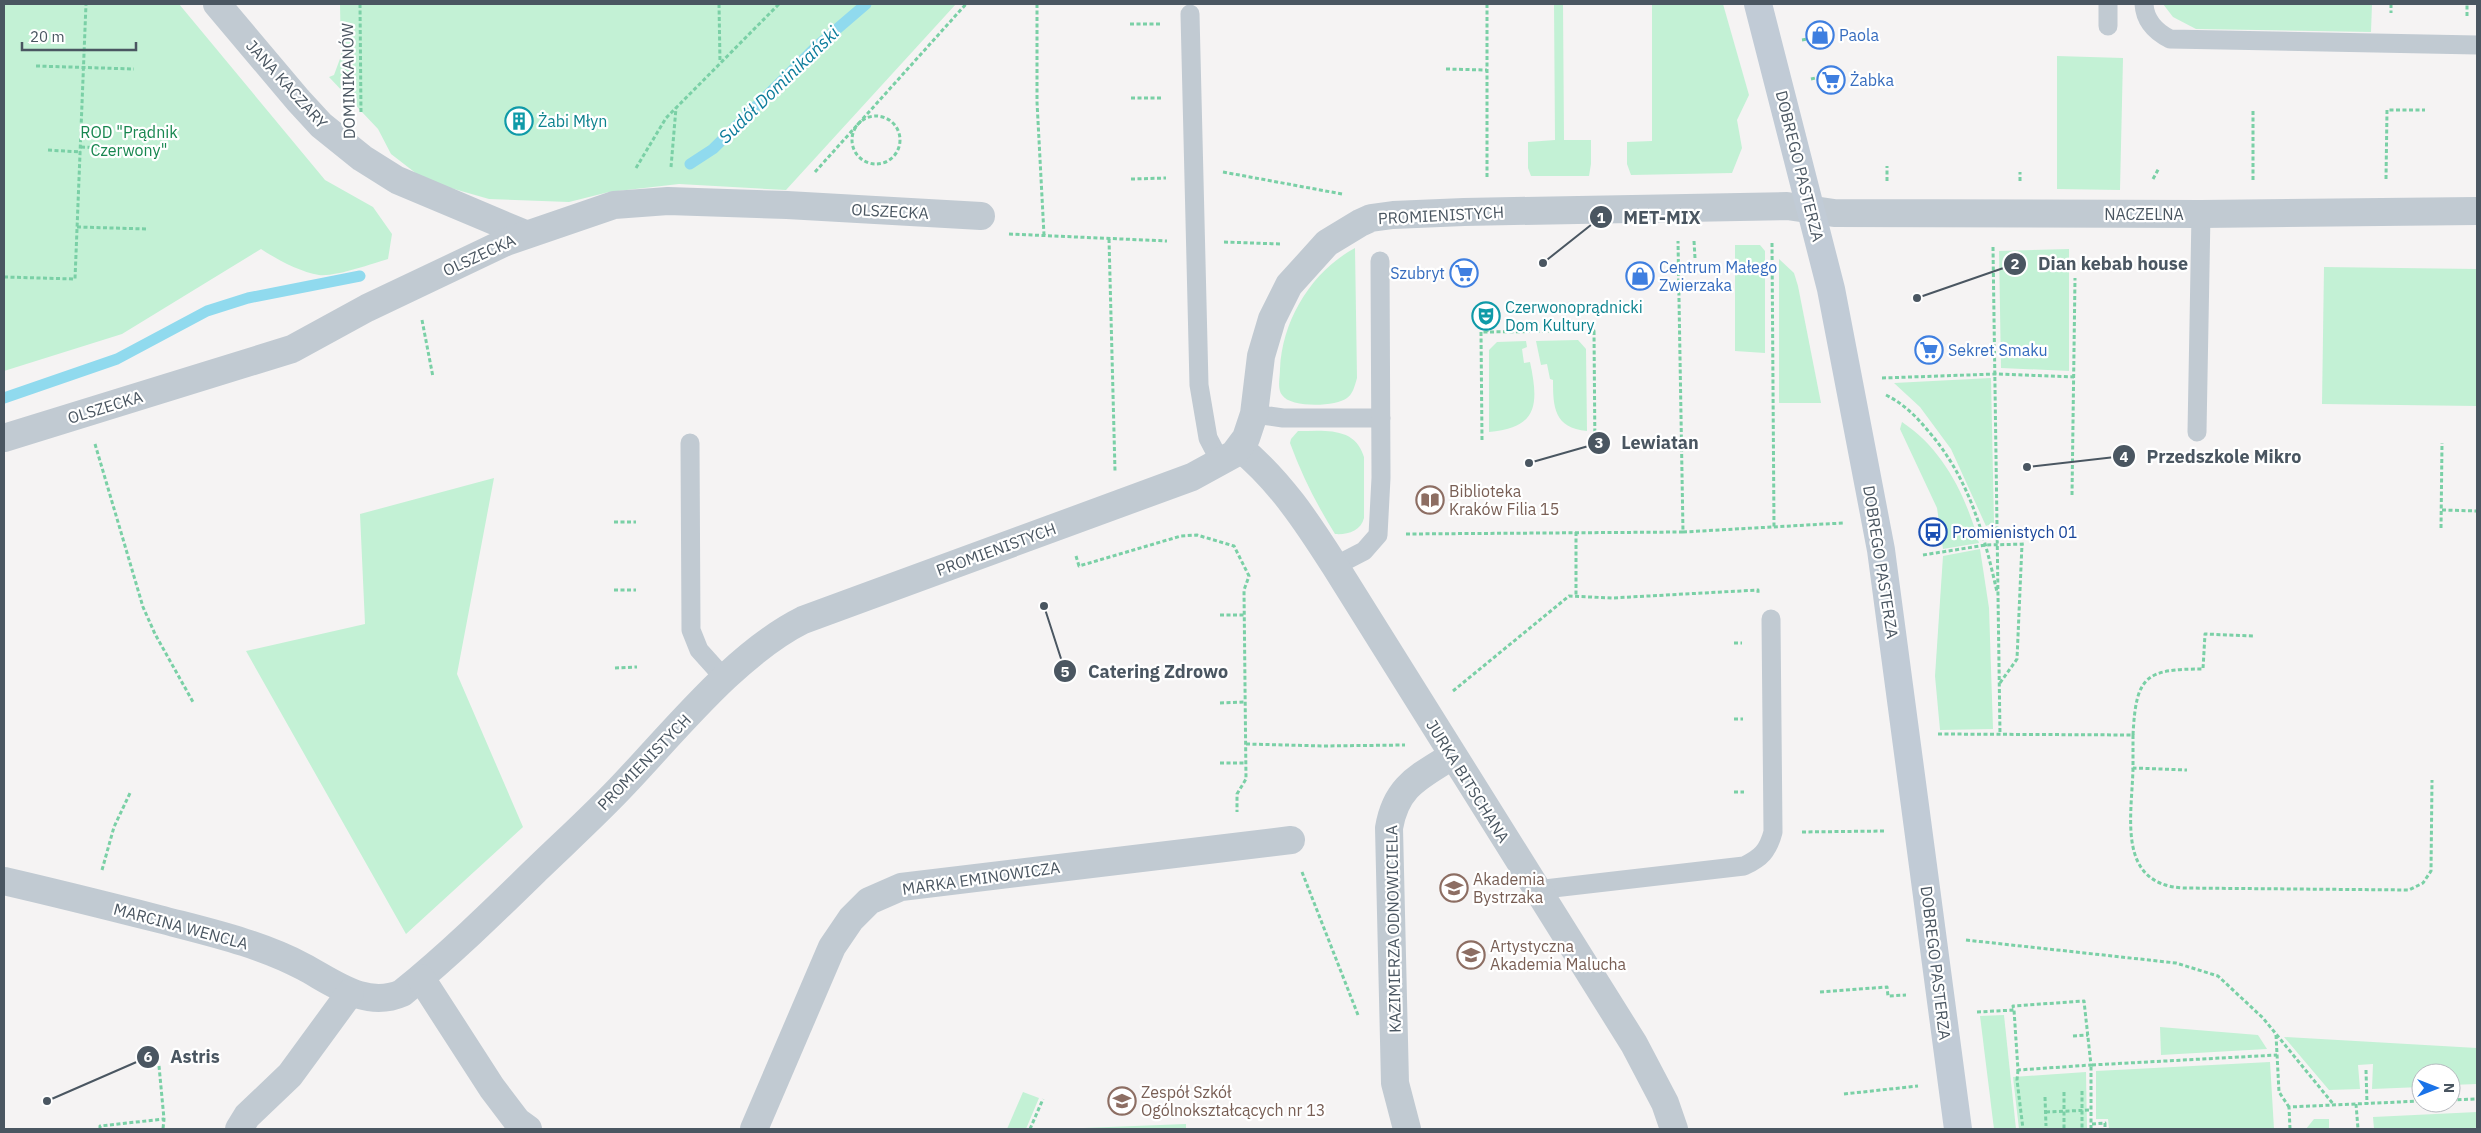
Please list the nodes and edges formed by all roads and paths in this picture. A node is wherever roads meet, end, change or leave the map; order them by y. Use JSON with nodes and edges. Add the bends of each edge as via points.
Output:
{"nodes":[{"id":1,"x":86,"y":4,"type":"edge"},
{"id":2,"x":217,"y":4,"type":"edge"},
{"id":3,"x":360,"y":4,"type":"edge"},
{"id":4,"x":719,"y":4,"type":"edge"},
{"id":5,"x":779,"y":4,"type":"edge"},
{"id":6,"x":966,"y":4,"type":"edge"},
{"id":7,"x":1037,"y":4,"type":"edge"},
{"id":8,"x":1487,"y":4,"type":"edge"},
{"id":9,"x":1758,"y":4,"type":"edge"},
{"id":10,"x":2108,"y":4,"type":"edge"},
{"id":11,"x":2144,"y":4,"type":"edge"},
{"id":12,"x":1190,"y":14,"type":"dead end"},
{"id":13,"x":1130,"y":24,"type":"dead end"},
{"id":14,"x":1166,"y":24,"type":"dead end"},
{"id":15,"x":2108,"y":26,"type":"dead end"},
{"id":16,"x":2477,"y":45,"type":"edge"},
{"id":17,"x":720,"y":62,"type":"junction"},
{"id":18,"x":36,"y":66,"type":"dead end"},
{"id":19,"x":84,"y":68,"type":"junction"},
{"id":20,"x":134,"y":69,"type":"dead end"},
{"id":21,"x":1446,"y":69,"type":"dead end"},
{"id":22,"x":1487,"y":70,"type":"junction"},
{"id":23,"x":1131,"y":98,"type":"dead end"},
{"id":24,"x":1167,"y":98,"type":"dead end"},
{"id":25,"x":676,"y":108,"type":"junction"},
{"id":26,"x":2253,"y":109,"type":"dead end"},
{"id":27,"x":2425,"y":110,"type":"dead end"},
{"id":28,"x":859,"y":123,"type":"junction"},
{"id":29,"x":80,"y":147,"type":"junction"},
{"id":30,"x":48,"y":150,"type":"dead end"},
{"id":31,"x":154,"y":150,"type":"dead end"},
{"id":32,"x":80,"y":152,"type":"junction"},
{"id":33,"x":362,"y":158,"type":"junction"},
{"id":34,"x":1194,"y":166,"type":"junction"},
{"id":35,"x":1169,"y":178,"type":"dead end"},
{"id":36,"x":1131,"y":179,"type":"dead end"},
{"id":37,"x":2253,"y":181,"type":"dead end"},
{"id":38,"x":2386,"y":181,"type":"dead end"},
{"id":39,"x":1487,"y":184,"type":"dead end"},
{"id":40,"x":1343,"y":194,"type":"dead end"},
{"id":41,"x":668,"y":201,"type":"junction"},
{"id":42,"x":787,"y":204,"type":"junction"},
{"id":43,"x":614,"y":205,"type":"junction"},
{"id":44,"x":1812,"y":210,"type":"junction"},
{"id":45,"x":2477,"y":212,"type":"edge"},
{"id":46,"x":2201,"y":214,"type":"junction"},
{"id":47,"x":981,"y":216,"type":"dead end"},
{"id":48,"x":77,"y":227,"type":"junction"},
{"id":49,"x":146,"y":229,"type":"dead end"},
{"id":50,"x":525,"y":234,"type":"junction"},
{"id":51,"x":1005,"y":234,"type":"dead end"},
{"id":52,"x":1678,"y":238,"type":"dead end"},
{"id":53,"x":1694,"y":238,"type":"dead end"},
{"id":54,"x":1109,"y":239,"type":"dead end"},
{"id":55,"x":1772,"y":243,"type":"dead end"},
{"id":56,"x":1993,"y":244,"type":"dead end"},
{"id":57,"x":1695,"y":258,"type":"dead end"},
{"id":58,"x":1380,"y":261,"type":"dead end"},
{"id":59,"x":4,"y":277,"type":"edge"},
{"id":60,"x":2075,"y":278,"type":"dead end"},
{"id":61,"x":421,"y":317,"type":"dead end"},
{"id":62,"x":1487,"y":324,"type":"dead end"},
{"id":63,"x":1487,"y":332,"type":"junction"},
{"id":64,"x":1996,"y":374,"type":"junction"},
{"id":65,"x":433,"y":377,"type":"dead end"},
{"id":66,"x":2074,"y":377,"type":"junction"},
{"id":67,"x":1874,"y":378,"type":"dead end"},
{"id":68,"x":1883,"y":394,"type":"dead end"},
{"id":69,"x":1254,"y":414,"type":"junction"},
{"id":70,"x":1381,"y":418,"type":"junction"},
{"id":71,"x":2197,"y":432,"type":"dead end"},
{"id":72,"x":4,"y":438,"type":"edge"},
{"id":73,"x":1482,"y":440,"type":"dead end"},
{"id":74,"x":94,"y":442,"type":"dead end"},
{"id":75,"x":690,"y":443,"type":"dead end"},
{"id":76,"x":2442,"y":443,"type":"dead end"},
{"id":77,"x":1595,"y":454,"type":"dead end"},
{"id":78,"x":1230,"y":456,"type":"junction"},
{"id":79,"x":1115,"y":480,"type":"dead end"},
{"id":80,"x":2072,"y":495,"type":"dead end"},
{"id":81,"x":2442,"y":510,"type":"junction"},
{"id":82,"x":2477,"y":511,"type":"edge"},
{"id":83,"x":614,"y":522,"type":"dead end"},
{"id":84,"x":636,"y":522,"type":"dead end"},
{"id":85,"x":1845,"y":523,"type":"dead end"},
{"id":86,"x":1774,"y":528,"type":"junction"},
{"id":87,"x":2441,"y":528,"type":"dead end"},
{"id":88,"x":1576,"y":532,"type":"junction"},
{"id":89,"x":1683,"y":532,"type":"junction"},
{"id":90,"x":1378,"y":535,"type":"junction"},
{"id":91,"x":1998,"y":544,"type":"junction"},
{"id":92,"x":1986,"y":545,"type":"junction"},
{"id":93,"x":1074,"y":553,"type":"dead end"},
{"id":94,"x":1923,"y":555,"type":"dead end"},
{"id":95,"x":1335,"y":566,"type":"junction"},
{"id":96,"x":614,"y":590,"type":"dead end"},
{"id":97,"x":636,"y":590,"type":"dead end"},
{"id":98,"x":1576,"y":597,"type":"junction"},
{"id":99,"x":1758,"y":599,"type":"dead end"},
{"id":100,"x":1998,"y":600,"type":"junction"},
{"id":101,"x":1220,"y":615,"type":"dead end"},
{"id":102,"x":1244,"y":615,"type":"junction"},
{"id":103,"x":1771,"y":618,"type":"dead end"},
{"id":104,"x":2253,"y":636,"type":"dead end"},
{"id":105,"x":615,"y":668,"type":"dead end"},
{"id":106,"x":637,"y":668,"type":"dead end"},
{"id":107,"x":725,"y":678,"type":"junction"},
{"id":108,"x":1999,"y":683,"type":"junction"},
{"id":109,"x":1450,"y":693,"type":"dead end"},
{"id":110,"x":193,"y":702,"type":"dead end"},
{"id":111,"x":1245,"y":702,"type":"junction"},
{"id":112,"x":1220,"y":703,"type":"dead end"},
{"id":113,"x":1933,"y":734,"type":"dead end"},
{"id":114,"x":2000,"y":734,"type":"junction"},
{"id":115,"x":2133,"y":735,"type":"junction"},
{"id":116,"x":1246,"y":744,"type":"junction"},
{"id":117,"x":1408,"y":744,"type":"dead end"},
{"id":118,"x":1452,"y":756,"type":"junction"},
{"id":119,"x":1220,"y":763,"type":"dead end"},
{"id":120,"x":1246,"y":763,"type":"junction"},
{"id":121,"x":2133,"y":768,"type":"junction"},
{"id":122,"x":2187,"y":770,"type":"dead end"},
{"id":123,"x":2432,"y":780,"type":"dead end"},
{"id":124,"x":131,"y":791,"type":"dead end"},
{"id":125,"x":1887,"y":831,"type":"dead end"},
{"id":126,"x":1793,"y":832,"type":"dead end"},
{"id":127,"x":1291,"y":840,"type":"joint"},
{"id":128,"x":1238,"y":846,"type":"junction"},
{"id":129,"x":102,"y":872,"type":"dead end"},
{"id":130,"x":4,"y":881,"type":"edge"},
{"id":131,"x":1536,"y":890,"type":"junction"},
{"id":132,"x":1958,"y":939,"type":"dead end"},
{"id":133,"x":421,"y":978,"type":"junction"},
{"id":134,"x":1820,"y":992,"type":"dead end"},
{"id":135,"x":350,"y":993,"type":"junction"},
{"id":136,"x":1891,"y":996,"type":"dead end"},
{"id":137,"x":2014,"y":1010,"type":"junction"},
{"id":138,"x":1968,"y":1012,"type":"dead end"},
{"id":139,"x":1362,"y":1024,"type":"dead end"},
{"id":140,"x":2276,"y":1034,"type":"junction"},
{"id":141,"x":2088,"y":1035,"type":"junction"},
{"id":142,"x":2073,"y":1036,"type":"dead end"},
{"id":143,"x":2277,"y":1054,"type":"junction"},
{"id":144,"x":2092,"y":1065,"type":"junction"},
{"id":145,"x":159,"y":1066,"type":"dead end"},
{"id":146,"x":2018,"y":1070,"type":"junction"},
{"id":147,"x":2366,"y":1070,"type":"dead end"},
{"id":148,"x":1919,"y":1086,"type":"dead end"},
{"id":149,"x":2082,"y":1091,"type":"dead end"},
{"id":150,"x":2064,"y":1092,"type":"dead end"},
{"id":151,"x":1844,"y":1094,"type":"dead end"},
{"id":152,"x":2045,"y":1097,"type":"dead end"},
{"id":153,"x":1042,"y":1099,"type":"dead end"},
{"id":154,"x":2477,"y":1099,"type":"edge"},
{"id":155,"x":2461,"y":1100,"type":"edge"},
{"id":156,"x":2411,"y":1102,"type":"edge"},
{"id":157,"x":2356,"y":1104,"type":"junction"},
{"id":158,"x":2367,"y":1104,"type":"junction"},
{"id":159,"x":2334,"y":1105,"type":"junction"},
{"id":160,"x":2289,"y":1107,"type":"junction"},
{"id":161,"x":2092,"y":1110,"type":"junction"},
{"id":162,"x":2064,"y":1111,"type":"junction"},
{"id":163,"x":2082,"y":1111,"type":"junction"},
{"id":164,"x":2046,"y":1112,"type":"junction"},
{"id":165,"x":164,"y":1119,"type":"junction"},
{"id":166,"x":2092,"y":1124,"type":"junction"},
{"id":167,"x":2046,"y":1126,"type":"dead end"},
{"id":168,"x":100,"y":1129,"type":"edge"},
{"id":169,"x":163,"y":1129,"type":"edge"},
{"id":170,"x":239,"y":1129,"type":"edge"},
{"id":171,"x":528,"y":1129,"type":"edge"},
{"id":172,"x":754,"y":1129,"type":"edge"},
{"id":173,"x":1030,"y":1129,"type":"edge"},
{"id":174,"x":1407,"y":1129,"type":"edge"},
{"id":175,"x":1674,"y":1129,"type":"edge"},
{"id":176,"x":1958,"y":1129,"type":"edge"},
{"id":177,"x":2022,"y":1129,"type":"edge"},
{"id":178,"x":2064,"y":1129,"type":"edge"},
{"id":179,"x":2082,"y":1129,"type":"edge"},
{"id":180,"x":2092,"y":1129,"type":"edge"},
{"id":181,"x":2105,"y":1129,"type":"edge"},
{"id":182,"x":2290,"y":1129,"type":"edge"},
{"id":183,"x":2358,"y":1129,"type":"edge"}],
"edges":[{"from":1,"to":19,"type":"path"},
{"from":2,"to":33,"type":"street","name":"JANA KACZARY","via":[[303,106]]},
{"from":3,"to":33,"type":"path","name":"DOMINIKANÓW"},
{"from":4,"to":17,"type":"path"},
{"from":5,"to":17,"type":"path"},
{"from":6,"to":28,"type":"path"},
{"from":7,"to":51,"type":"path","via":[[1044,235]]},
{"from":8,"to":22,"type":"path"},
{"from":9,"to":44,"type":"street","name":"DOBREGO PASTERZA"},
{"from":10,"to":15,"type":"lane"},
{"from":11,"to":16,"type":"lane","via":[[2158,33],[2170,39]]},
{"from":12,"to":34,"type":"lane"},
{"from":13,"to":14,"type":"path"},
{"from":17,"to":25,"type":"path"},
{"from":18,"to":19,"type":"path"},
{"from":19,"to":20,"type":"path"},
{"from":19,"to":29,"type":"path"},
{"from":21,"to":22,"type":"path"},
{"from":22,"to":39,"type":"path"},
{"from":23,"to":24,"type":"path"},
{"from":25,"to":41,"type":"path"},
{"from":25,"to":43,"type":"path","via":[[666,118]]},
{"from":26,"to":37,"type":"path"},
{"from":27,"to":38,"type":"path","via":[[2387,110]]},
{"from":28,"to":28,"type":"path","via":[[852,142],[855,152],[870,164],[890,161],[900,144],[897,126],[890,120],[874,116]]},
{"from":28,"to":42,"type":"path"},
{"from":29,"to":31,"type":"path"},
{"from":29,"to":32,"type":"path"},
{"from":30,"to":32,"type":"path"},
{"from":32,"to":48,"type":"path"},
{"from":33,"to":50,"type":"street","name":"JANA KACZARY","via":[[396,180]]},
{"from":34,"to":40,"type":"path"},
{"from":34,"to":78,"type":"lane","via":[[1202,414],[1208,438]]},
{"from":35,"to":36,"type":"path"},
{"from":41,"to":42,"type":"street","name":"OLSZECKA"},
{"from":41,"to":43,"type":"street","name":"OLSZECKA"},
{"from":42,"to":47,"type":"street","name":"OLSZECKA"},
{"from":43,"to":50,"type":"street","name":"OLSZECKA"},
{"from":44,"to":46,"type":"street","name":"NACZELNA","via":[[1834,213]]},
{"from":44,"to":69,"type":"street","name":"PROMIENISTYCH","via":[[1787,206],[1464,212],[1371,218],[1327,243],[1289,284],[1272,319],[1261,356]]},
{"from":44,"to":176,"type":"street","name":"DOBREGO PASTERZA","via":[[1833,299],[1881,550]]},
{"from":45,"to":46,"type":"street","name":"NACZELNA"},
{"from":46,"to":71,"type":"lane"},
{"from":48,"to":49,"type":"path"},
{"from":48,"to":59,"type":"path","via":[[76,279]]},
{"from":50,"to":72,"type":"street","name":"OLSZECKA","via":[[367,308],[292,349]]},
{"from":52,"to":89,"type":"path"},
{"from":53,"to":57,"type":"path"},
{"from":54,"to":79,"type":"path"},
{"from":55,"to":86,"type":"path"},
{"from":56,"to":64,"type":"path"},
{"from":58,"to":70,"type":"lane"},
{"from":60,"to":66,"type":"path"},
{"from":61,"to":65,"type":"path"},
{"from":62,"to":63,"type":"path"},
{"from":63,"to":73,"type":"path","via":[[1481,332]]},
{"from":63,"to":77,"type":"path","via":[[1594,332]]},
{"from":64,"to":66,"type":"path"},
{"from":64,"to":67,"type":"path"},
{"from":64,"to":91,"type":"path"},
{"from":66,"to":80,"type":"path"},
{"from":68,"to":92,"type":"path","via":[[1916,416],[1951,460],[1974,507]]},
{"from":69,"to":70,"type":"lane","via":[[1283,418]]},
{"from":69,"to":78,"type":"street","name":"PROMIENISTYCH","via":[[1246,438]]},
{"from":70,"to":90,"type":"lane"},
{"from":74,"to":110,"type":"path","via":[[143,608]]},
{"from":75,"to":107,"type":"lane","via":[[691,630],[699,650]]},
{"from":76,"to":81,"type":"path"},
{"from":78,"to":95,"type":"street","name":"JURKA BITSCHANA","via":[[1258,463],[1284,490]]},
{"from":78,"to":107,"type":"street","name":"PROMIENISTYCH","via":[[1192,477],[803,620],[768,640]]},
{"from":81,"to":82,"type":"path"},
{"from":81,"to":87,"type":"path"},
{"from":83,"to":84,"type":"path"},
{"from":85,"to":86,"type":"path"},
{"from":86,"to":89,"type":"path"},
{"from":88,"to":89,"type":"path"},
{"from":88,"to":90,"type":"path"},
{"from":88,"to":98,"type":"path"},
{"from":90,"to":95,"type":"lane","via":[[1364,551]]},
{"from":91,"to":92,"type":"path"},
{"from":91,"to":100,"type":"path"},
{"from":91,"to":108,"type":"path","via":[[2024,544],[2017,659]]},
{"from":92,"to":94,"type":"path"},
{"from":92,"to":100,"type":"path"},
{"from":93,"to":102,"type":"path","via":[[1079,566],[1181,536],[1197,535],[1234,546],[1249,576],[1244,590]]},
{"from":95,"to":118,"type":"street","name":"JURKA BITSCHANA"},
{"from":96,"to":97,"type":"path"},
{"from":98,"to":99,"type":"path","via":[[1758,590]]},
{"from":98,"to":109,"type":"path","via":[[1569,596]]},
{"from":100,"to":108,"type":"path"},
{"from":101,"to":102,"type":"path"},
{"from":102,"to":111,"type":"path"},
{"from":103,"to":131,"type":"lane","via":[[1773,832],[1769,848],[1744,866]]},
{"from":104,"to":115,"type":"path","via":[[2205,634],[2203,669],[2169,669],[2147,680],[2138,693]]},
{"from":105,"to":106,"type":"path"},
{"from":107,"to":133,"type":"street","name":"PROMIENISTYCH","via":[[620,788]]},
{"from":108,"to":114,"type":"path"},
{"from":111,"to":112,"type":"path"},
{"from":111,"to":116,"type":"path"},
{"from":113,"to":114,"type":"path"},
{"from":114,"to":115,"type":"path"},
{"from":115,"to":121,"type":"path"},
{"from":116,"to":117,"type":"path"},
{"from":116,"to":120,"type":"path"},
{"from":118,"to":131,"type":"street","name":"JURKA BITSCHANA"},
{"from":118,"to":174,"type":"street","name":"KAZIMIERZA ODNOWICIELA","via":[[1418,778],[1404,792],[1392,809],[1389,828],[1395,1083]]},
{"from":119,"to":120,"type":"path"},
{"from":120,"to":128,"type":"path","via":[[1246,779],[1237,794]]},
{"from":121,"to":122,"type":"path"},
{"from":121,"to":123,"type":"path","via":[[2133,854],[2155,883],[2184,888],[2409,890],[2423,883],[2431,871]]},
{"from":124,"to":129,"type":"path","via":[[114,827]]},
{"from":125,"to":126,"type":"path"},
{"from":127,"to":128,"type":"street","name":"MARKA EMINOWICZA"},
{"from":127,"to":139,"type":"path"},
{"from":128,"to":172,"type":"street","name":"MARKA EMINOWICZA","via":[[901,887],[869,901],[851,919],[832,947]]},
{"from":130,"to":135,"type":"street","name":"MARCINA WENCLA","via":[[226,936],[304,967]]},
{"from":131,"to":175,"type":"street","name":"JURKA BITSCHANA","via":[[1634,1044],[1665,1103]]},
{"from":132,"to":140,"type":"path","via":[[2176,963],[2218,976]]},
{"from":133,"to":135,"type":"street","name":"PROMIENISTYCH","via":[[392,998]]},
{"from":133,"to":171,"type":"street","via":[[492,1088],[517,1121]]},
{"from":134,"to":136,"type":"path","via":[[1887,987],[1888,996]]},
{"from":135,"to":170,"type":"street","via":[[290,1075],[247,1116]]},
{"from":137,"to":138,"type":"path"},
{"from":137,"to":141,"type":"path","via":[[2013,1006],[2084,1002]]},
{"from":137,"to":146,"type":"path"},
{"from":140,"to":143,"type":"path"},
{"from":140,"to":159,"type":"path"},
{"from":141,"to":142,"type":"path"},
{"from":141,"to":144,"type":"path"},
{"from":143,"to":144,"type":"path"},
{"from":143,"to":160,"type":"path","via":[[2279,1092]]},
{"from":144,"to":146,"type":"path"},
{"from":144,"to":161,"type":"path"},
{"from":145,"to":165,"type":"path"},
{"from":146,"to":177,"type":"path"},
{"from":147,"to":158,"type":"path"},
{"from":148,"to":151,"type":"path"},
{"from":149,"to":163,"type":"path"},
{"from":150,"to":162,"type":"path"},
{"from":152,"to":164,"type":"path"},
{"from":153,"to":173,"type":"path"},
{"from":154,"to":155,"type":"path"},
{"from":156,"to":158,"type":"path"},
{"from":157,"to":158,"type":"path"},
{"from":157,"to":159,"type":"path"},
{"from":157,"to":183,"type":"path"},
{"from":159,"to":160,"type":"path"},
{"from":160,"to":182,"type":"path"},
{"from":161,"to":163,"type":"path"},
{"from":161,"to":166,"type":"path"},
{"from":162,"to":163,"type":"path"},
{"from":162,"to":164,"type":"path"},
{"from":162,"to":178,"type":"path"},
{"from":163,"to":179,"type":"path"},
{"from":164,"to":167,"type":"path"},
{"from":165,"to":168,"type":"path","via":[[100,1126]]},
{"from":165,"to":169,"type":"path"},
{"from":166,"to":180,"type":"path"},
{"from":166,"to":181,"type":"path","via":[[2105,1123]]}]}
